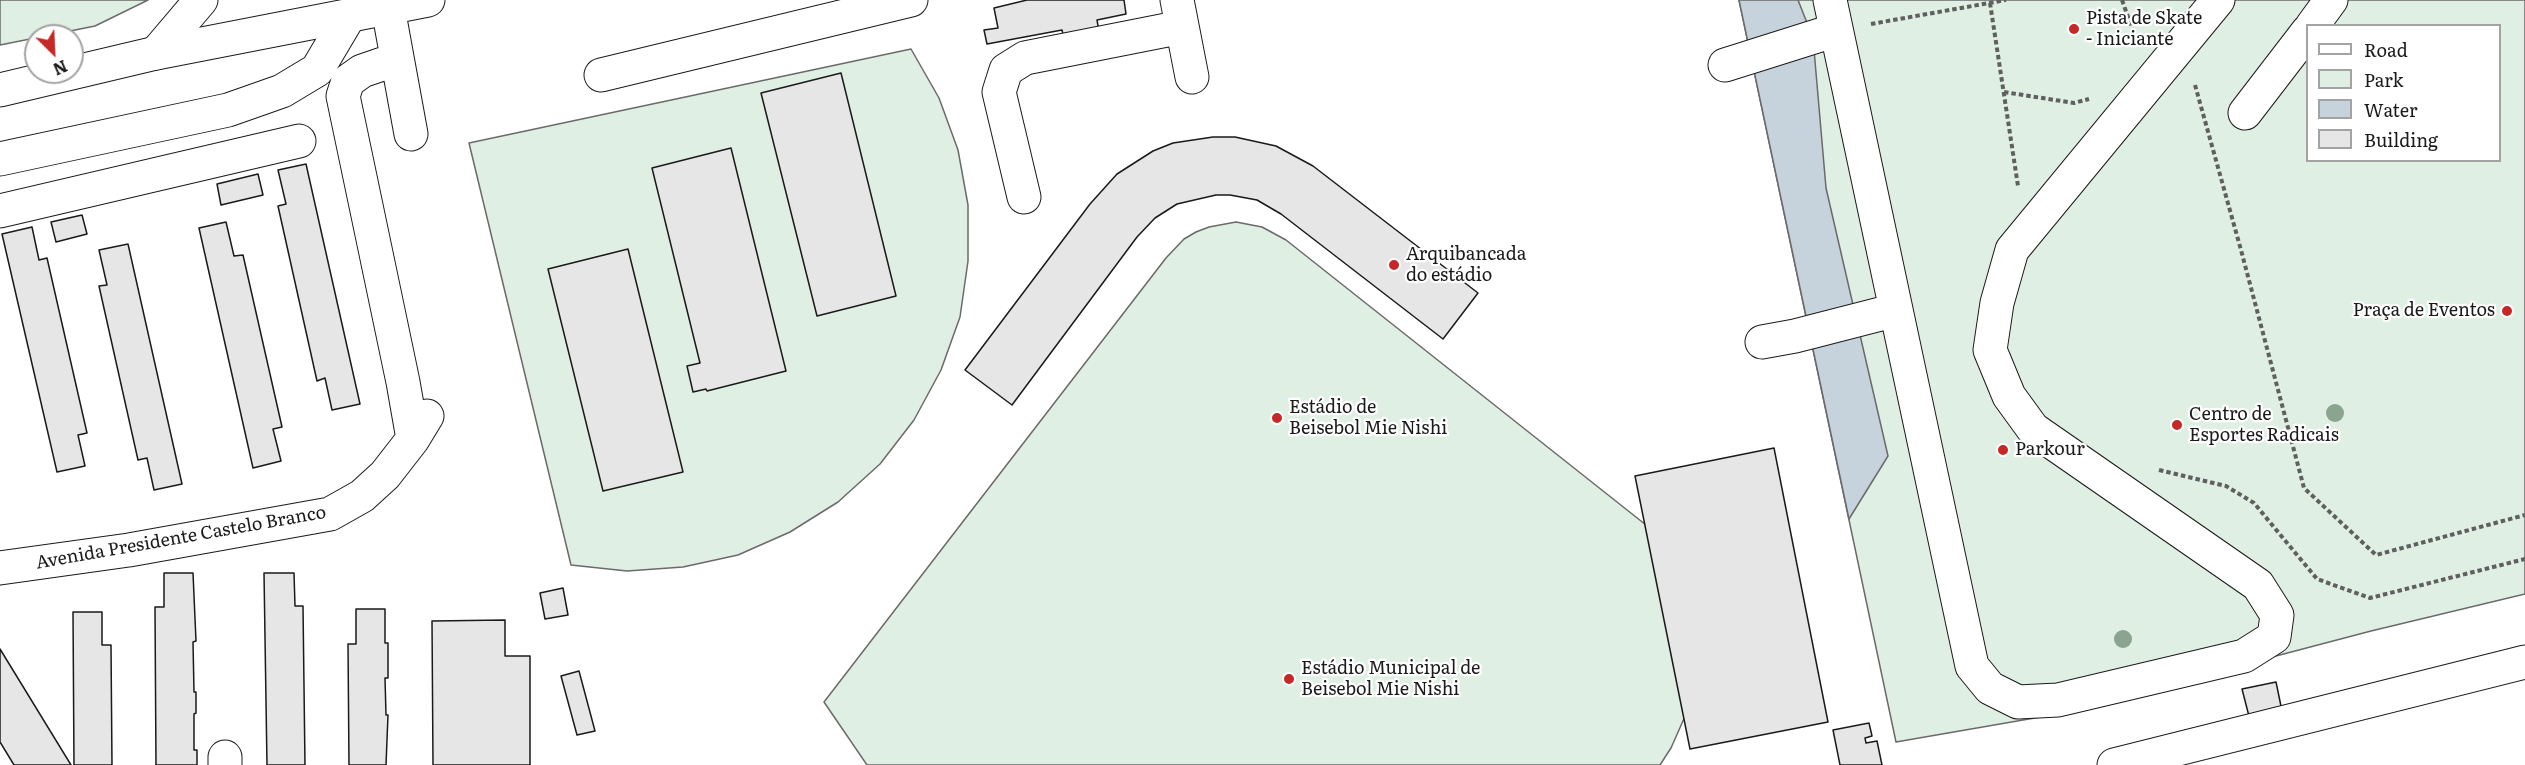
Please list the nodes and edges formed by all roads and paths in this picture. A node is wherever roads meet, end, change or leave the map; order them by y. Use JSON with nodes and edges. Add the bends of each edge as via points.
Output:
{"nodes":[{"id":1,"x":201,"y":0,"type":"edge"},
{"id":2,"x":428,"y":0,"type":"edge"},
{"id":3,"x":911,"y":0,"type":"edge"},
{"id":4,"x":2006,"y":0,"type":"edge"},
{"id":5,"x":2218,"y":0,"type":"edge"},
{"id":6,"x":2331,"y":0,"type":"edge"},
{"id":7,"x":1990,"y":3,"type":"junction"},
{"id":8,"x":387,"y":8,"type":"junction"},
{"id":9,"x":1179,"y":13,"type":"edge"},
{"id":10,"x":349,"y":16,"type":"junction"},
{"id":11,"x":1829,"y":22,"type":"edge"},
{"id":12,"x":2313,"y":24,"type":"edge"},
{"id":13,"x":2306,"y":32,"type":"edge"},
{"id":14,"x":156,"y":53,"type":"junction"},
{"id":15,"x":397,"y":59,"type":"junction"},
{"id":16,"x":1735,"y":62,"type":"dead end"},
{"id":17,"x":601,"y":75,"type":"dead end"},
{"id":18,"x":2192,"y":75,"type":"dead end"},
{"id":19,"x":1192,"y":77,"type":"dead end"},
{"id":20,"x":0,"y":90,"type":"edge"},
{"id":21,"x":2004,"y":92,"type":"junction"},
{"id":22,"x":2093,"y":98,"type":"dead end"},
{"id":23,"x":2244,"y":113,"type":"dead end"},
{"id":24,"x":411,"y":134,"type":"dead end"},
{"id":25,"x":299,"y":141,"type":"dead end"},
{"id":26,"x":0,"y":159,"type":"edge"},
{"id":27,"x":1024,"y":197,"type":"dead end"},
{"id":28,"x":0,"y":211,"type":"edge"},
{"id":29,"x":2026,"y":235,"type":"junction"},
{"id":30,"x":1896,"y":310,"type":"junction"},
{"id":31,"x":1762,"y":342,"type":"dead end"},
{"id":32,"x":2157,"y":470,"type":"dead end"},
{"id":33,"x":2525,"y":515,"type":"edge"},
{"id":34,"x":2525,"y":559,"type":"edge"},
{"id":35,"x":0,"y":568,"type":"edge"},
{"id":36,"x":2525,"y":662,"type":"edge"},
{"id":37,"x":2114,"y":765,"type":"edge"}],
"edges":[{"from":1,"to":14,"type":"main road"},
{"from":2,"to":8,"type":"main road"},
{"from":3,"to":17,"type":"main road"},
{"from":4,"to":7,"type":"path"},
{"from":5,"to":29,"type":"main road"},
{"from":6,"to":12,"type":"main road"},
{"from":7,"to":11,"type":"path"},
{"from":7,"to":21,"type":"path"},
{"from":8,"to":10,"type":"main road"},
{"from":8,"to":15,"type":"main road"},
{"from":9,"to":19,"type":"main road"},
{"from":9,"to":27,"type":"main road","via":[[1024,58],[1006,70],[999,92]]},
{"from":10,"to":14,"type":"main road"},
{"from":10,"to":26,"type":"main road","via":[[317,70],[282,91],[228,110]]},
{"from":11,"to":16,"type":"main road"},
{"from":11,"to":30,"type":"main road"},
{"from":13,"to":23,"type":"main road"},
{"from":14,"to":20,"type":"main road"},
{"from":15,"to":24,"type":"main road"},
{"from":15,"to":35,"type":"main road","name":"Avenida Presidente Castelo Branco","via":[[362,71],[348,81],[343,96],[403,382],[420,428],[385,474],[362,496],[330,514],[129,550]]},
{"from":18,"to":33,"type":"path","via":[[2304,488],[2376,555]]},
{"from":21,"to":22,"type":"path","via":[[2074,103]]},
{"from":21,"to":29,"type":"path"},
{"from":25,"to":28,"type":"main road"},
{"from":29,"to":30,"type":"main road","via":[[2009,261],[1996,303],[1990,350],[2009,396],[2033,429],[2258,585],[2277,615],[2274,637],[2244,656],[2058,700],[2018,702],[1990,688],[1972,666]]},
{"from":30,"to":31,"type":"main road"},
{"from":32,"to":34,"type":"path","via":[[2226,486],[2254,503],[2317,579],[2370,598]]},
{"from":36,"to":37,"type":"main road"}]}
